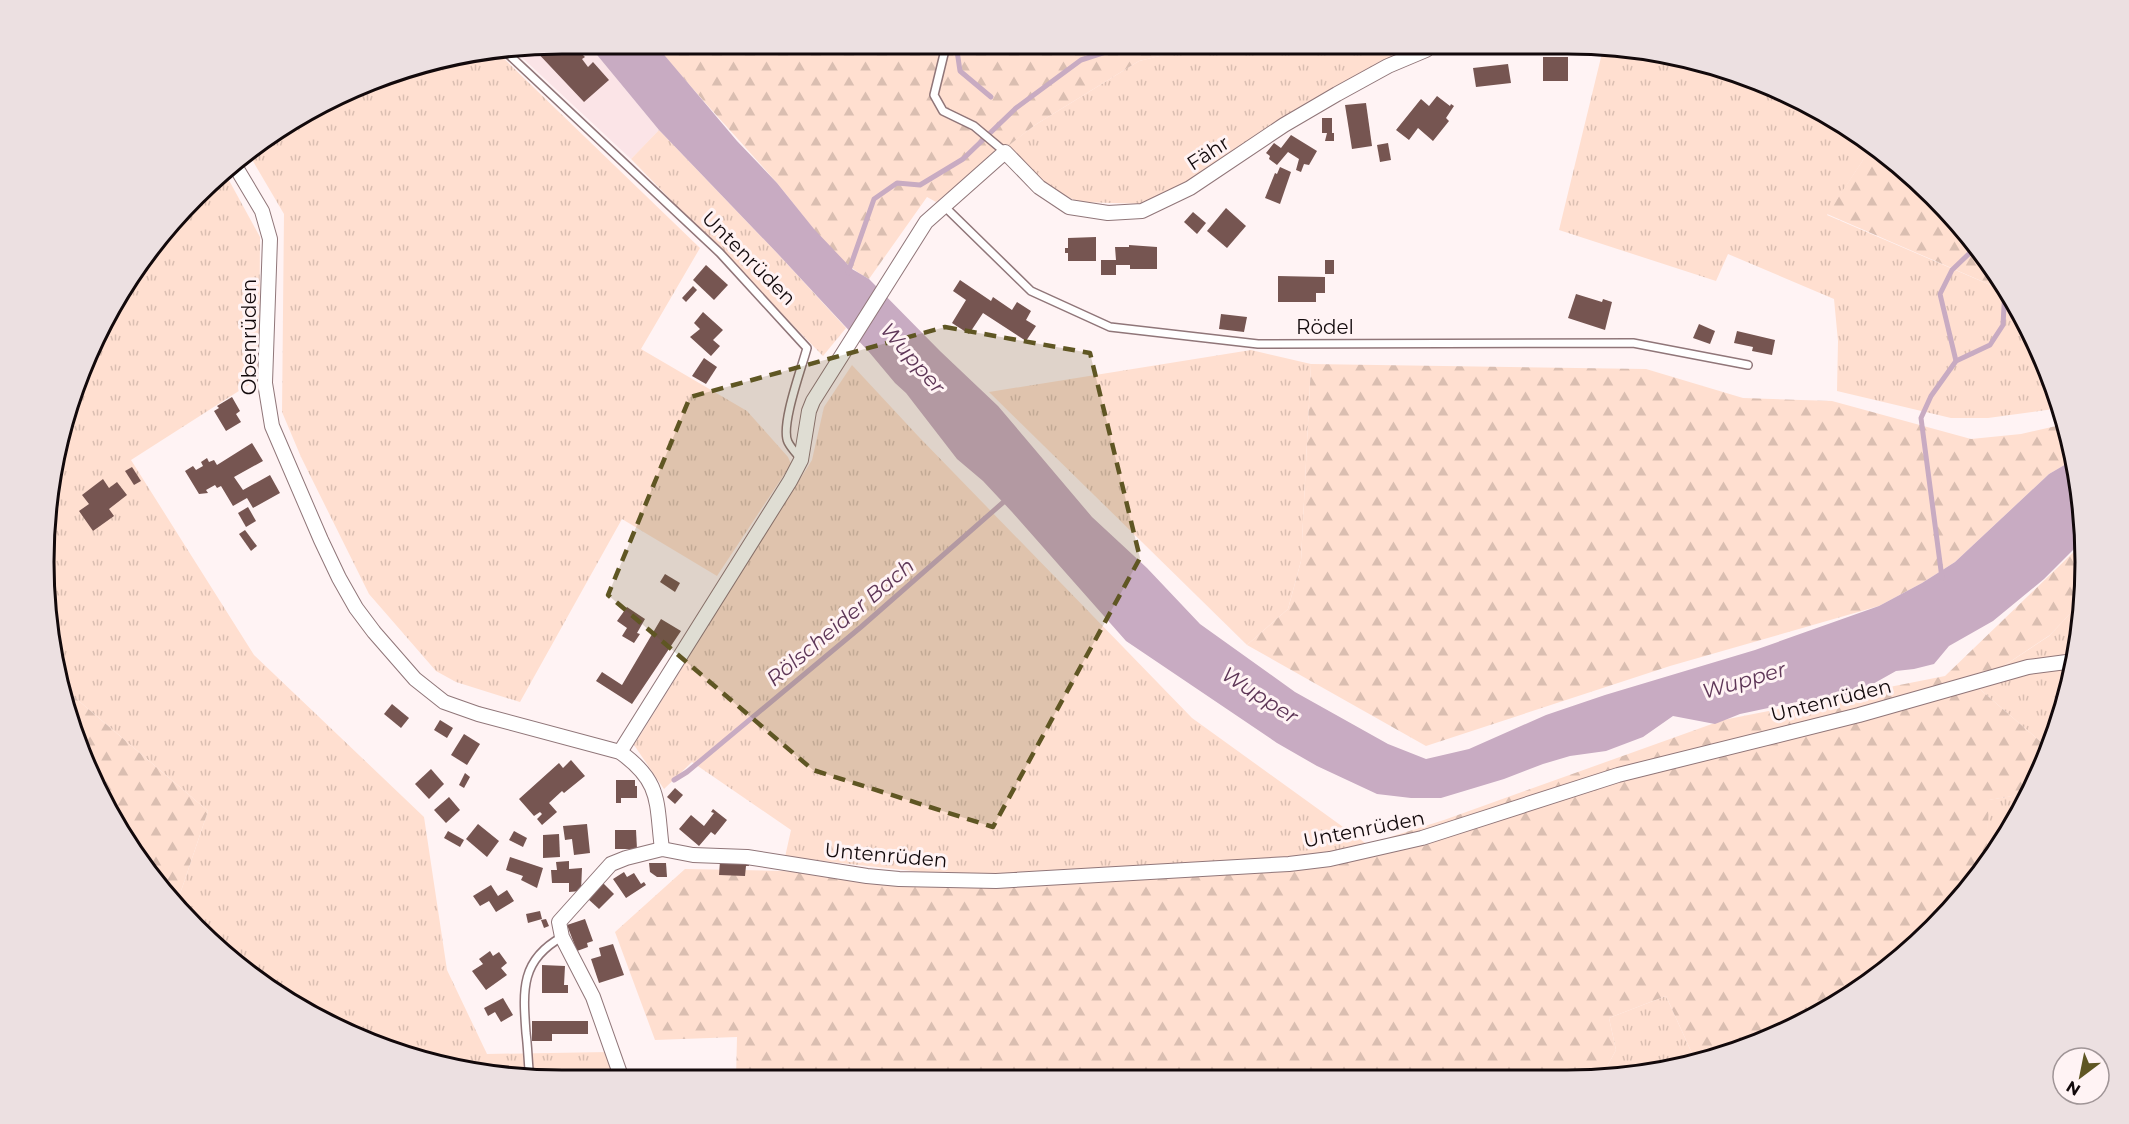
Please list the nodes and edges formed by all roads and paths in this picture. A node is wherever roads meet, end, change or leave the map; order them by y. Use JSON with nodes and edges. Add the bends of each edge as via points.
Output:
{"nodes":[{"id":1,"x":944,"y":54,"type":"dead end"},
{"id":2,"x":1416,"y":54,"type":"edge"},
{"id":3,"x":512,"y":57,"type":"edge"},
{"id":4,"x":1005,"y":152,"type":"junction"},
{"id":5,"x":238,"y":171,"type":"edge"},
{"id":6,"x":944,"y":206,"type":"junction"},
{"id":7,"x":1748,"y":365,"type":"dead end"},
{"id":8,"x":801,"y":460,"type":"junction"},
{"id":9,"x":2065,"y":661,"type":"edge"},
{"id":10,"x":620,"y":752,"type":"junction"},
{"id":11,"x":662,"y":849,"type":"junction"},
{"id":12,"x":562,"y":937,"type":"junction"},
{"id":13,"x":529,"y":1069,"type":"edge"},
{"id":14,"x":619,"y":1070,"type":"edge"}],
"edges":[{"from":1,"to":4,"type":"lane","name":"Fähr","via":[[934,94],[944,111],[981,131]]},
{"from":2,"to":4,"type":"street","name":"Fähr","via":[[1284,125],[1190,188],[1142,211],[1108,213],[1069,207],[1039,187]]},
{"from":3,"to":8,"type":"lane","name":"Untenrüden","via":[[737,270],[807,348],[787,425],[787,441]]},
{"from":4,"to":6,"type":"street"},
{"from":5,"to":10,"type":"street","name":"Obenrüden","via":[[262,211],[270,239],[265,383],[272,426],[339,578],[363,618],[415,679],[444,702]]},
{"from":6,"to":7,"type":"lane","name":"Rödel","via":[[1031,291],[1110,327],[1258,344],[1633,343]]},
{"from":6,"to":8,"type":"street","via":[[926,222],[904,254],[822,386],[809,411]]},
{"from":8,"to":10,"type":"street"},
{"from":9,"to":11,"type":"street","name":"Untenrüden","via":[[1980,679],[1859,715],[1618,775],[1452,830],[1330,859],[984,881],[867,876],[747,857],[693,855]]},
{"from":10,"to":11,"type":"street","via":[[644,771],[652,785]]},
{"from":11,"to":12,"type":"street","name":"Untenrüden","via":[[611,864],[560,922]]},
{"from":12,"to":13,"type":"lane","via":[[540,952],[525,979]]},
{"from":12,"to":14,"type":"street","via":[[593,997]]}]}
